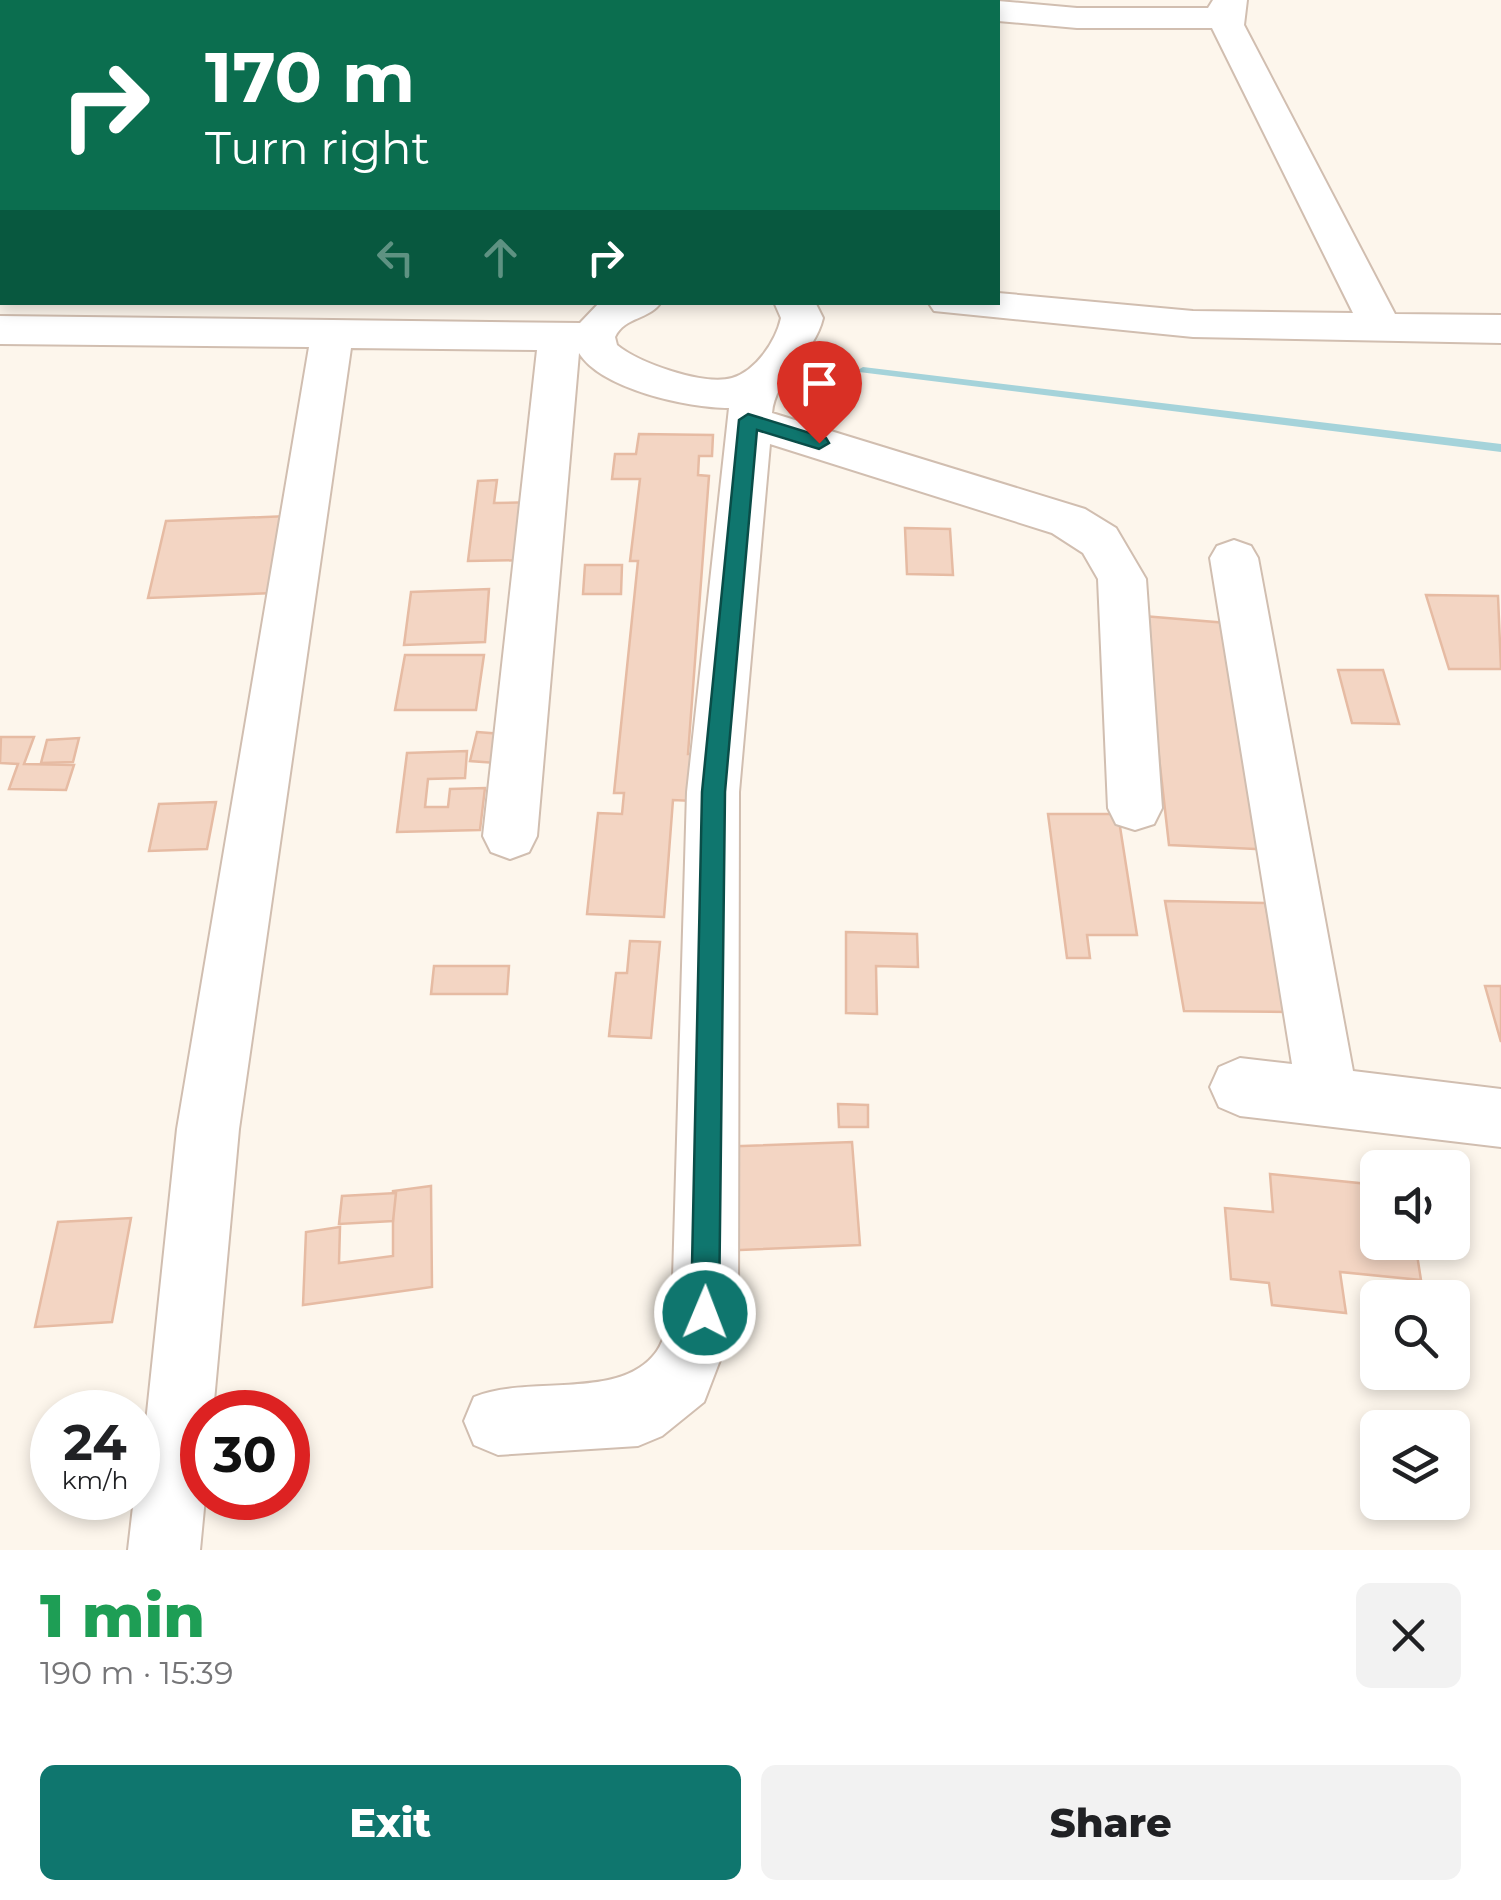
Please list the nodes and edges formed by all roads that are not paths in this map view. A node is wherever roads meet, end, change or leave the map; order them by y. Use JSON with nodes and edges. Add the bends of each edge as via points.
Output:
{"nodes":[{"id":1,"x":1228,"y":8,"type":"edge"},
{"id":2,"x":1000,"y":11,"type":"edge"},
{"id":3,"x":631,"y":305,"type":"edge"},
{"id":4,"x":803,"y":305,"type":"edge"},
{"id":5,"x":982,"y":305,"type":"edge"},
{"id":6,"x":1380,"y":325,"type":"junction"},
{"id":7,"x":1501,"y":329,"type":"edge"},
{"id":8,"x":0,"y":330,"type":"edge"},
{"id":9,"x":332,"y":336,"type":"junction"},
{"id":10,"x":576,"y":338,"type":"junction"},
{"id":11,"x":750,"y":403,"type":"junction"},
{"id":12,"x":1234,"y":558,"type":"dead end"},
{"id":13,"x":1134,"y":808,"type":"dead end"},
{"id":14,"x":510,"y":836,"type":"dead end"},
{"id":15,"x":1240,"y":1087,"type":"dead end"},
{"id":16,"x":1327,"y":1098,"type":"junction"},
{"id":17,"x":1501,"y":1118,"type":"edge"},
{"id":18,"x":498,"y":1421,"type":"dead end"},
{"id":19,"x":164,"y":1550,"type":"edge"}],
"edges":[{"from":1,"to":2,"type":"street","via":[[1215,18]]},
{"from":1,"to":6,"type":"street","via":[[1227,25]]},
{"from":3,"to":10,"type":"street"},
{"from":4,"to":11,"type":"street","via":[[801,328]]},
{"from":5,"to":6,"type":"street","via":[[1194,324]]},
{"from":6,"to":7,"type":"street"},
{"from":8,"to":9,"type":"street"},
{"from":9,"to":10,"type":"street"},
{"from":9,"to":19,"type":"street","via":[[208,1129]]},
{"from":10,"to":11,"type":"street","via":[[621,366]]},
{"from":10,"to":14,"type":"street"},
{"from":11,"to":13,"type":"street","via":[[1037,514],[1076,522],[1108,545],[1122,580]]},
{"from":11,"to":18,"type":"street","via":[[713,792],[705,1313],[680,1378],[638,1412]]},
{"from":12,"to":16,"type":"street"},
{"from":15,"to":16,"type":"street"},
{"from":16,"to":17,"type":"street"}]}
